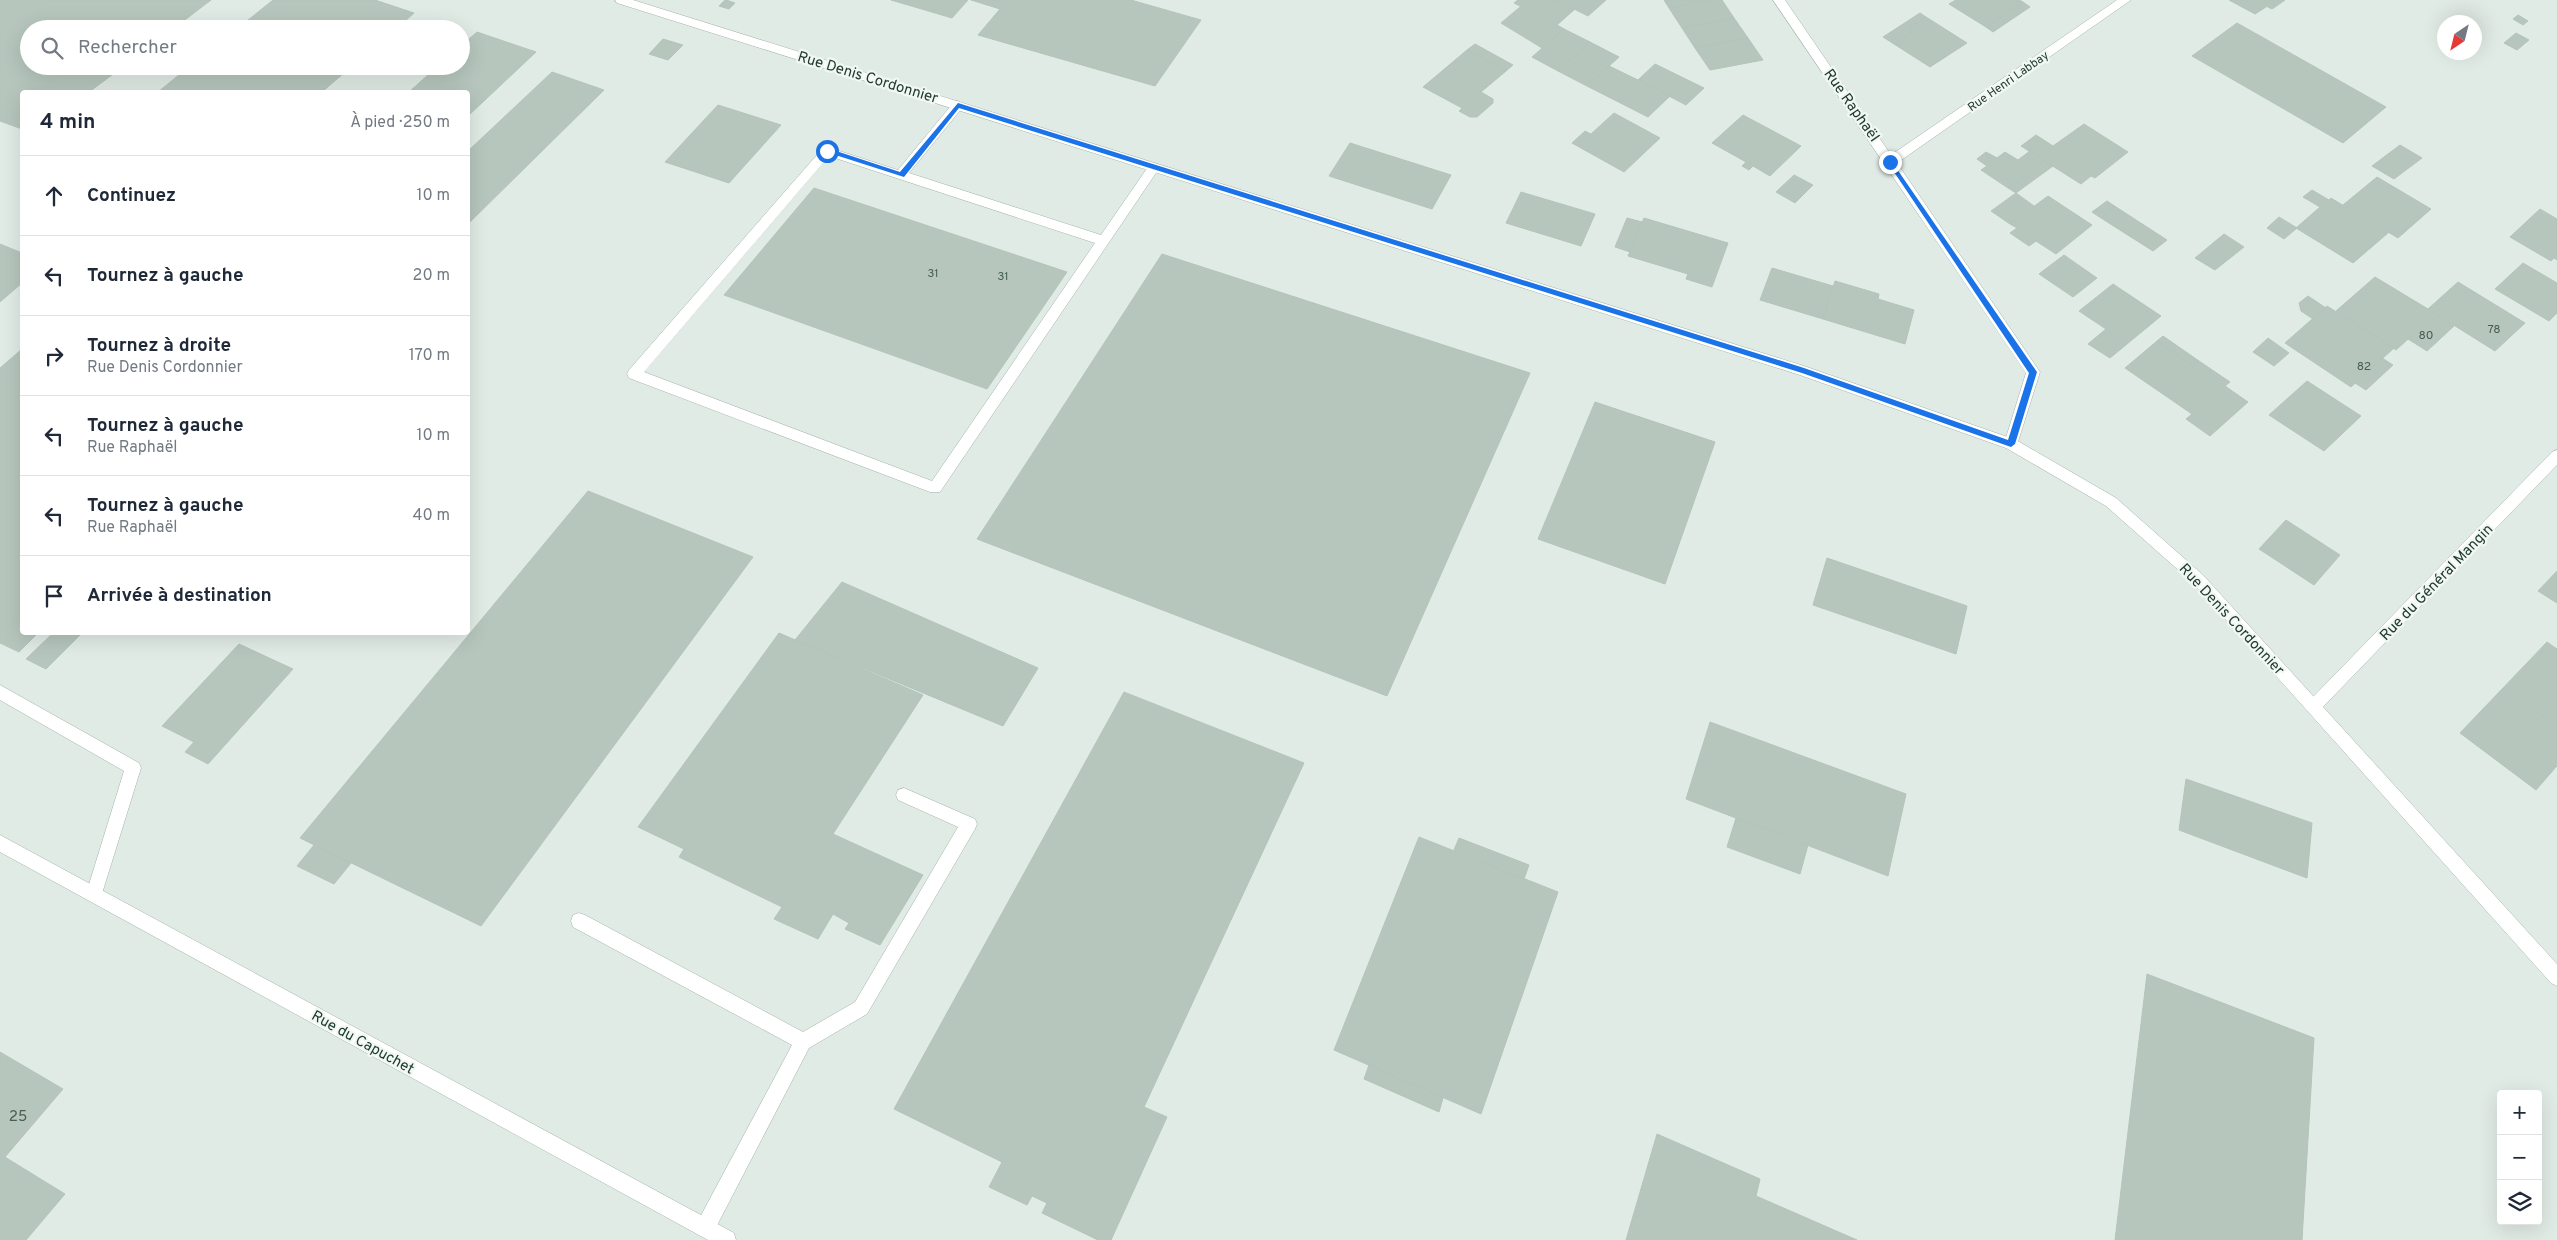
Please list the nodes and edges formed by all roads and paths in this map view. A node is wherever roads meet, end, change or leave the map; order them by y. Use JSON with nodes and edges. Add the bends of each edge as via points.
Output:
{"nodes":[{"id":1,"x":621,"y":0,"type":"edge"},
{"id":2,"x":1779,"y":0,"type":"edge"},
{"id":3,"x":2125,"y":0,"type":"edge"},
{"id":4,"x":958,"y":105,"type":"junction"},
{"id":5,"x":1890,"y":162,"type":"junction"},
{"id":6,"x":1154,"y":167,"type":"junction"},
{"id":7,"x":901,"y":175,"type":"junction"},
{"id":8,"x":1104,"y":241,"type":"junction"},
{"id":9,"x":2011,"y":444,"type":"junction"},
{"id":10,"x":2557,"y":456,"type":"edge"},
{"id":11,"x":0,"y":692,"type":"edge"},
{"id":12,"x":2314,"y":706,"type":"junction"},
{"id":13,"x":904,"y":795,"type":"dead end"},
{"id":14,"x":0,"y":843,"type":"edge"},
{"id":15,"x":94,"y":894,"type":"junction"},
{"id":16,"x":579,"y":921,"type":"dead end"},
{"id":17,"x":2557,"y":976,"type":"edge"},
{"id":18,"x":803,"y":1042,"type":"junction"},
{"id":19,"x":705,"y":1228,"type":"junction"},
{"id":20,"x":727,"y":1240,"type":"edge"}],
"edges":[{"from":1,"to":4,"type":"street","name":"Rue Denis Cordonnier"},
{"from":2,"to":5,"type":"street","name":"Rue Raphaël"},
{"from":3,"to":5,"type":"street","name":"Rue Henri Labbay"},
{"from":4,"to":6,"type":"street","name":"Rue Denis Cordonnier"},
{"from":4,"to":7,"type":"street"},
{"from":5,"to":9,"type":"street","name":"Rue Raphaël","via":[[2033,372]]},
{"from":6,"to":8,"type":"street"},
{"from":6,"to":9,"type":"street","name":"Rue Denis Cordonnier","via":[[1804,371]]},
{"from":7,"to":8,"type":"street"},
{"from":7,"to":8,"type":"street","via":[[827,151],[634,374],[935,488]]},
{"from":9,"to":12,"type":"street","name":"Rue Denis Cordonnier","via":[[2118,508],[2198,579]]},
{"from":10,"to":12,"type":"street","name":"Rue du Général Mangin"},
{"from":11,"to":15,"type":"street","via":[[133,768]]},
{"from":12,"to":17,"type":"street","name":"Rue Denis Cordonnier"},
{"from":13,"to":18,"type":"street","via":[[969,824],[861,1008]]},
{"from":14,"to":15,"type":"street","name":"Rue du Capuchet"},
{"from":15,"to":19,"type":"street","name":"Rue du Capuchet"},
{"from":16,"to":18,"type":"street"},
{"from":18,"to":19,"type":"street"},
{"from":19,"to":20,"type":"street","name":"Rue du Capuchet"}]}
